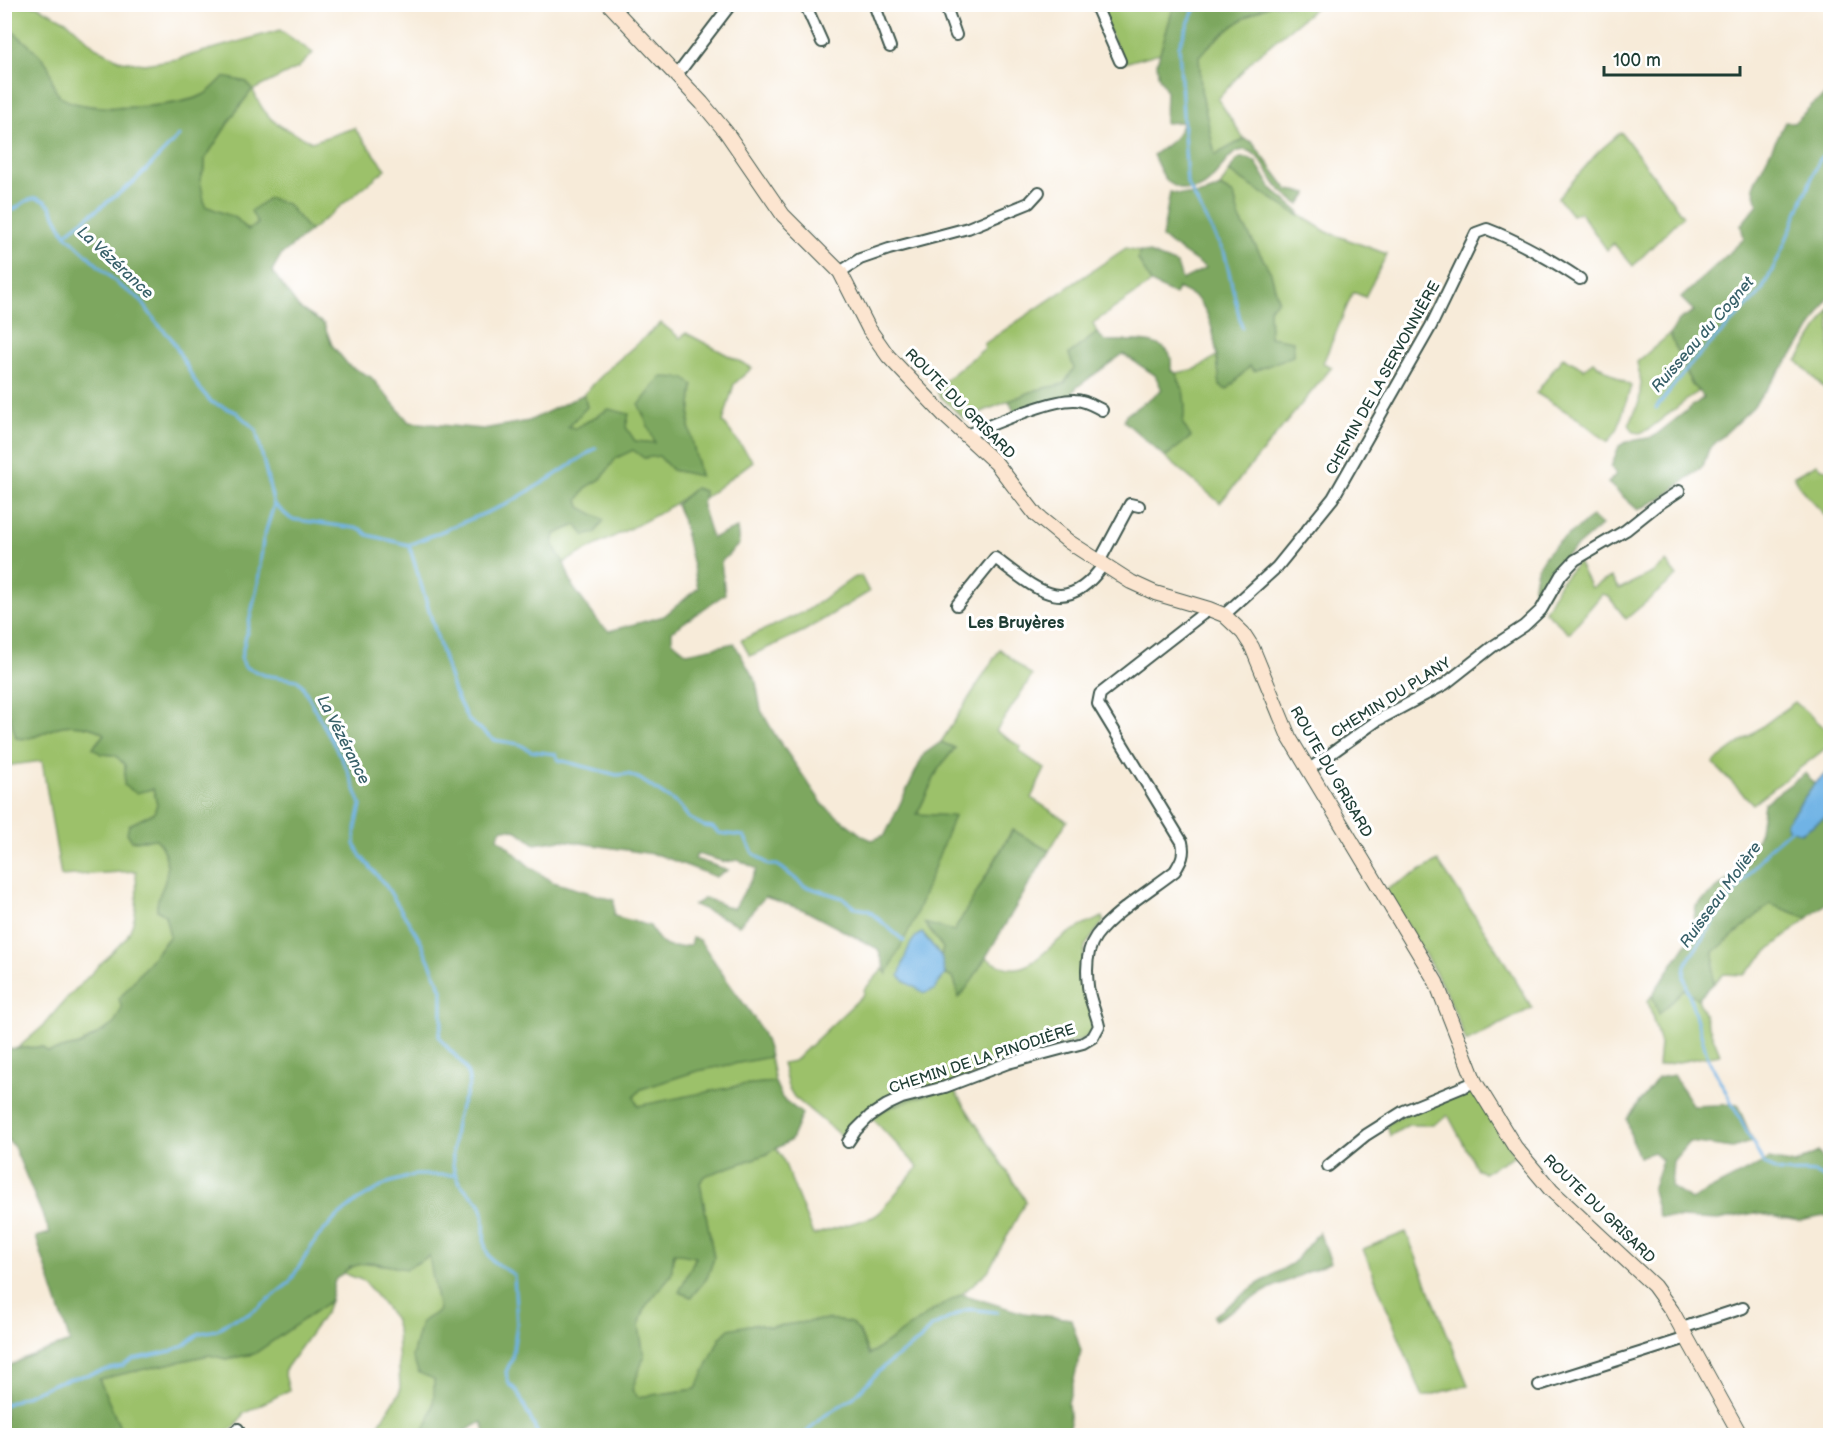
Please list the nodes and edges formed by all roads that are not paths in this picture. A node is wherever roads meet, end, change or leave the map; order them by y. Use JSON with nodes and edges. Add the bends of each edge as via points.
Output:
{"nodes":[{"id":1,"x":609,"y":4,"type":"edge"},
{"id":2,"x":731,"y":4,"type":"edge"},
{"id":3,"x":805,"y":4,"type":"edge"},
{"id":4,"x":874,"y":4,"type":"edge"},
{"id":5,"x":945,"y":4,"type":"edge"},
{"id":6,"x":1095,"y":4,"type":"edge"},
{"id":7,"x":956,"y":35,"type":"dead end"},
{"id":8,"x":822,"y":42,"type":"dead end"},
{"id":9,"x":890,"y":47,"type":"dead end"},
{"id":10,"x":1120,"y":61,"type":"dead end"},
{"id":11,"x":677,"y":75,"type":"junction"},
{"id":12,"x":1039,"y":192,"type":"dead end"},
{"id":13,"x":840,"y":272,"type":"junction"},
{"id":14,"x":1580,"y":279,"type":"dead end"},
{"id":15,"x":1102,"y":410,"type":"dead end"},
{"id":16,"x":966,"y":435,"type":"junction"},
{"id":17,"x":1679,"y":491,"type":"dead end"},
{"id":18,"x":1139,"y":506,"type":"dead end"},
{"id":19,"x":1101,"y":564,"type":"junction"},
{"id":20,"x":957,"y":605,"type":"dead end"},
{"id":21,"x":1209,"y":609,"type":"junction"},
{"id":22,"x":1224,"y":615,"type":"junction"},
{"id":23,"x":1308,"y":770,"type":"junction"},
{"id":24,"x":1475,"y":1082,"type":"junction"},
{"id":25,"x":848,"y":1142,"type":"dead end"},
{"id":26,"x":1328,"y":1166,"type":"dead end"},
{"id":27,"x":1743,"y":1308,"type":"dead end"},
{"id":28,"x":1684,"y":1333,"type":"junction"},
{"id":29,"x":1539,"y":1385,"type":"dead end"},
{"id":30,"x":238,"y":1429,"type":"dead end"},
{"id":31,"x":228,"y":1436,"type":"edge"},
{"id":32,"x":1741,"y":1436,"type":"edge"}],
"edges":[{"from":1,"to":11,"type":"street","name":"ROUTE DU GRISARD"},
{"from":2,"to":11,"type":"street"},
{"from":3,"to":8,"type":"street"},
{"from":4,"to":9,"type":"street"},
{"from":5,"to":7,"type":"street"},
{"from":6,"to":10,"type":"street"},
{"from":11,"to":13,"type":"street","name":"ROUTE DU GRISARD","via":[[726,132],[783,215]]},
{"from":12,"to":13,"type":"street","via":[[1029,203],[968,228],[889,249],[860,259]]},
{"from":13,"to":16,"type":"street","name":"ROUTE DU GRISARD","via":[[878,343]]},
{"from":14,"to":22,"type":"street","name":"CHEMIN DE LA SERVONNIÈRE","via":[[1505,236],[1487,229],[1476,233],[1431,326],[1333,498],[1277,567]]},
{"from":15,"to":16,"type":"street","via":[[1068,400]]},
{"from":16,"to":19,"type":"street","name":"ROUTE DU GRISARD","via":[[996,463],[1036,515]]},
{"from":17,"to":23,"type":"street","name":"CHEMIN DU PLANY","via":[[1626,530],[1575,560],[1541,610],[1524,626],[1445,684],[1378,720]]},
{"from":18,"to":19,"type":"street","via":[[1130,504]]},
{"from":19,"to":20,"type":"street","via":[[1080,590],[1054,595],[1037,589],[995,558]]},
{"from":19,"to":21,"type":"street","name":"ROUTE DU GRISARD","via":[[1143,588]]},
{"from":21,"to":22,"type":"street","name":"ROUTE DU GRISARD"},
{"from":21,"to":25,"type":"street","name":"CHEMIN DE LA PINODIÈRE","via":[[1100,694],[1098,704],[1184,851],[1175,871],[1096,937],[1087,965],[1089,995],[1099,1026],[1093,1037],[887,1104],[870,1116]]},
{"from":22,"to":23,"type":"street","name":"ROUTE DU GRISARD","via":[[1252,647],[1281,722]]},
{"from":23,"to":24,"type":"street","name":"ROUTE DU GRISARD","via":[[1436,982]]},
{"from":24,"to":26,"type":"street","via":[[1404,1111]]},
{"from":24,"to":28,"type":"street","name":"ROUTE DU GRISARD","via":[[1532,1169],[1654,1286]]},
{"from":27,"to":28,"type":"street"},
{"from":28,"to":29,"type":"street"},
{"from":28,"to":32,"type":"street","name":"ROUTE DU GRISARD"},
{"from":30,"to":31,"type":"street"}]}
